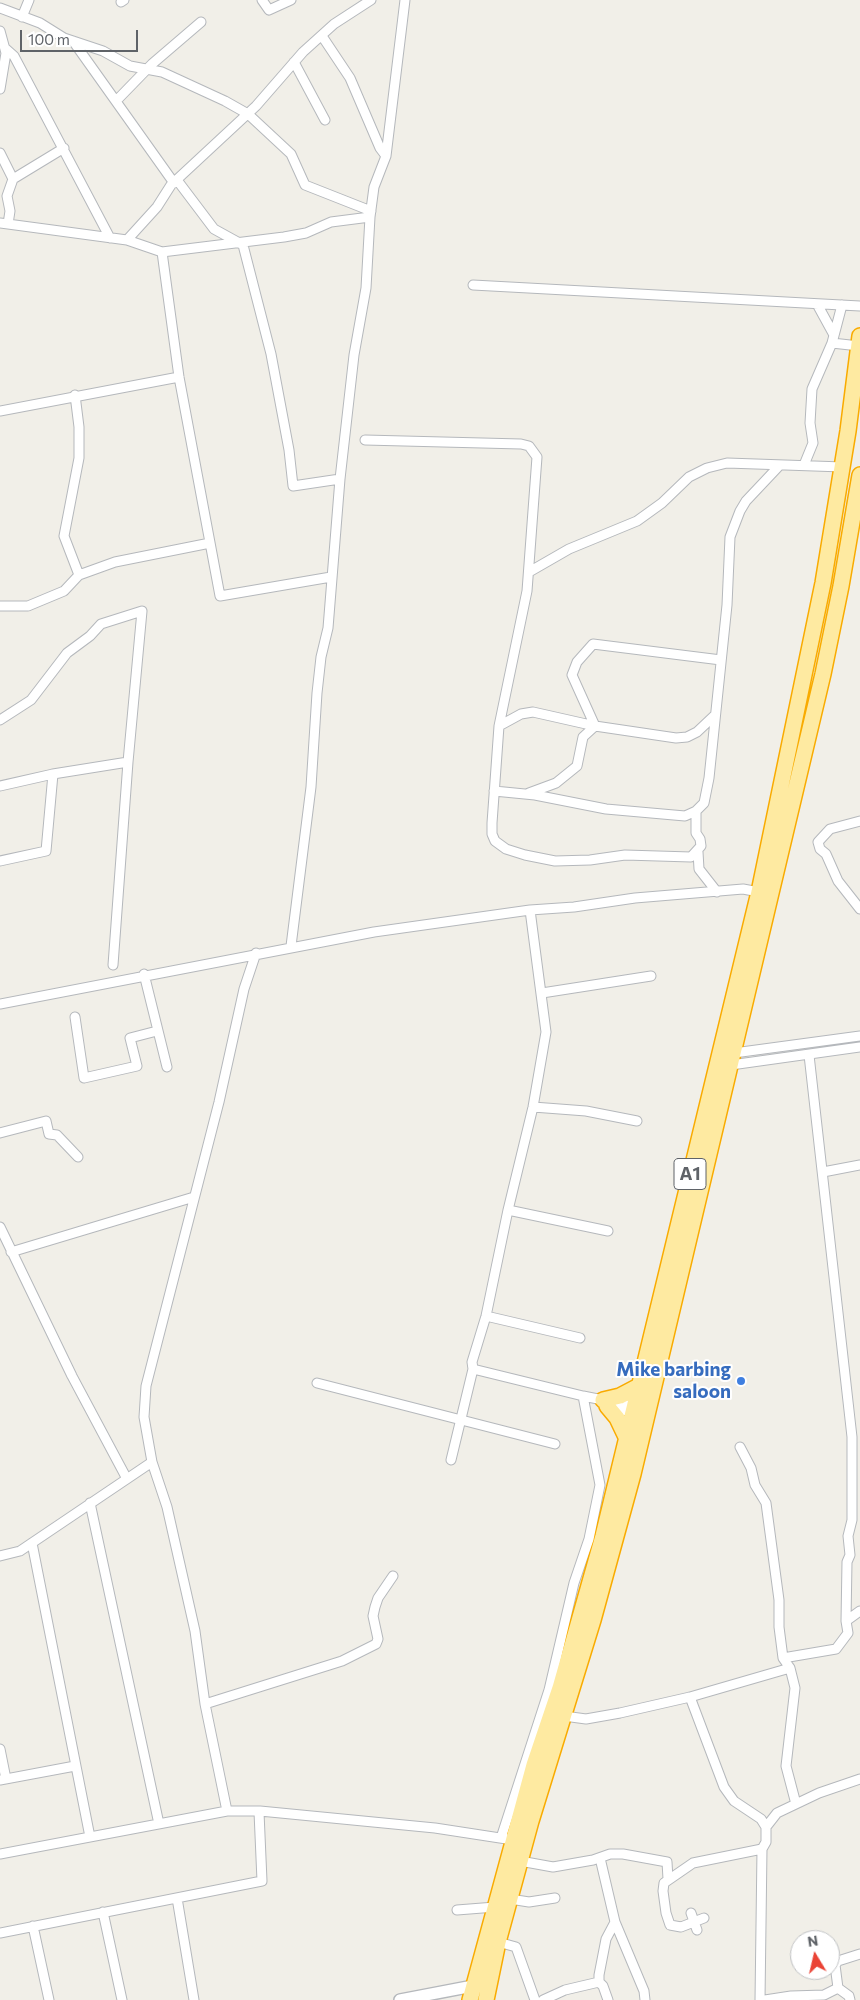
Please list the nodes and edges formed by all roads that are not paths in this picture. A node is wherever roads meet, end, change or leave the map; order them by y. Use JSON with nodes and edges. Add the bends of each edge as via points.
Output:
{"nodes":[{"id":1,"x":29,"y":0,"type":"edge"},
{"id":2,"x":262,"y":0,"type":"edge"},
{"id":3,"x":291,"y":0,"type":"edge"},
{"id":4,"x":371,"y":0,"type":"edge"},
{"id":5,"x":404,"y":0,"type":"edge"},
{"id":6,"x":0,"y":8,"type":"edge"},
{"id":7,"x":22,"y":17,"type":"junction"},
{"id":8,"x":201,"y":22,"type":"dead end"},
{"id":9,"x":0,"y":31,"type":"edge"},
{"id":10,"x":322,"y":36,"type":"junction"},
{"id":11,"x":73,"y":41,"type":"junction"},
{"id":12,"x":5,"y":48,"type":"junction"},
{"id":13,"x":294,"y":62,"type":"junction"},
{"id":14,"x":146,"y":70,"type":"junction"},
{"id":15,"x":2,"y":75,"type":"edge"},
{"id":16,"x":0,"y":89,"type":"edge"},
{"id":17,"x":116,"y":101,"type":"junction"},
{"id":18,"x":248,"y":114,"type":"junction"},
{"id":19,"x":325,"y":120,"type":"dead end"},
{"id":20,"x":64,"y":148,"type":"junction"},
{"id":21,"x":0,"y":153,"type":"edge"},
{"id":22,"x":386,"y":156,"type":"junction"},
{"id":23,"x":13,"y":179,"type":"junction"},
{"id":24,"x":176,"y":181,"type":"junction"},
{"id":25,"x":371,"y":214,"type":"junction"},
{"id":26,"x":4,"y":224,"type":"edge"},
{"id":27,"x":110,"y":238,"type":"junction"},
{"id":28,"x":127,"y":240,"type":"junction"},
{"id":29,"x":237,"y":242,"type":"junction"},
{"id":30,"x":162,"y":252,"type":"junction"},
{"id":31,"x":473,"y":285,"type":"dead end"},
{"id":32,"x":816,"y":304,"type":"junction"},
{"id":33,"x":842,"y":305,"type":"junction"},
{"id":34,"x":860,"y":306,"type":"edge"},
{"id":35,"x":833,"y":339,"type":"junction"},
{"id":36,"x":859,"y":346,"type":"edge"},
{"id":37,"x":179,"y":377,"type":"junction"},
{"id":38,"x":75,"y":396,"type":"junction"},
{"id":39,"x":0,"y":411,"type":"edge"},
{"id":40,"x":366,"y":440,"type":"dead end"},
{"id":41,"x":804,"y":465,"type":"junction"},
{"id":42,"x":779,"y":466,"type":"junction"},
{"id":43,"x":843,"y":467,"type":"junction"},
{"id":44,"x":860,"y":475,"type":"edge"},
{"id":45,"x":340,"y":479,"type":"junction"},
{"id":46,"x":210,"y":543,"type":"junction"},
{"id":47,"x":529,"y":572,"type":"junction"},
{"id":48,"x":78,"y":575,"type":"junction"},
{"id":49,"x":331,"y":577,"type":"junction"},
{"id":50,"x":0,"y":606,"type":"edge"},
{"id":51,"x":721,"y":660,"type":"junction"},
{"id":52,"x":715,"y":715,"type":"junction"},
{"id":53,"x":0,"y":720,"type":"edge"},
{"id":54,"x":499,"y":726,"type":"junction"},
{"id":55,"x":595,"y":726,"type":"junction"},
{"id":56,"x":128,"y":762,"type":"junction"},
{"id":57,"x":53,"y":774,"type":"junction"},
{"id":58,"x":0,"y":786,"type":"edge"},
{"id":59,"x":494,"y":791,"type":"junction"},
{"id":60,"x":526,"y":794,"type":"junction"},
{"id":61,"x":696,"y":812,"type":"junction"},
{"id":62,"x":860,"y":822,"type":"edge"},
{"id":63,"x":698,"y":852,"type":"junction"},
{"id":64,"x":0,"y":860,"type":"edge"},
{"id":65,"x":717,"y":892,"type":"junction"},
{"id":66,"x":759,"y":892,"type":"junction"},
{"id":67,"x":530,"y":910,"type":"junction"},
{"id":68,"x":860,"y":910,"type":"edge"},
{"id":69,"x":291,"y":946,"type":"junction"},
{"id":70,"x":256,"y":953,"type":"junction"},
{"id":71,"x":114,"y":965,"type":"dead end"},
{"id":72,"x":144,"y":974,"type":"junction"},
{"id":73,"x":651,"y":976,"type":"dead end"},
{"id":74,"x":542,"y":993,"type":"junction"},
{"id":75,"x":0,"y":1004,"type":"edge"},
{"id":76,"x":75,"y":1017,"type":"dead end"},
{"id":77,"x":157,"y":1031,"type":"junction"},
{"id":78,"x":860,"y":1036,"type":"edge"},
{"id":79,"x":860,"y":1047,"type":"edge"},
{"id":80,"x":809,"y":1055,"type":"junction"},
{"id":81,"x":733,"y":1059,"type":"junction"},
{"id":82,"x":167,"y":1067,"type":"dead end"},
{"id":83,"x":533,"y":1107,"type":"junction"},
{"id":84,"x":637,"y":1121,"type":"dead end"},
{"id":85,"x":0,"y":1134,"type":"edge"},
{"id":86,"x":78,"y":1157,"type":"dead end"},
{"id":87,"x":860,"y":1165,"type":"edge"},
{"id":88,"x":823,"y":1172,"type":"junction"},
{"id":89,"x":194,"y":1197,"type":"junction"},
{"id":90,"x":508,"y":1210,"type":"junction"},
{"id":91,"x":0,"y":1227,"type":"edge"},
{"id":92,"x":608,"y":1231,"type":"dead end"},
{"id":93,"x":11,"y":1252,"type":"junction"},
{"id":94,"x":486,"y":1316,"type":"junction"},
{"id":95,"x":580,"y":1338,"type":"dead end"},
{"id":96,"x":473,"y":1369,"type":"junction"},
{"id":97,"x":317,"y":1384,"type":"dead end"},
{"id":98,"x":639,"y":1386,"type":"junction"},
{"id":99,"x":595,"y":1400,"type":"junction"},
{"id":100,"x":640,"y":1411,"type":"junction"},
{"id":101,"x":461,"y":1422,"type":"junction"},
{"id":102,"x":627,"y":1439,"type":"junction"},
{"id":103,"x":555,"y":1444,"type":"dead end"},
{"id":104,"x":740,"y":1447,"type":"dead end"},
{"id":105,"x":451,"y":1460,"type":"dead end"},
{"id":106,"x":152,"y":1462,"type":"junction"},
{"id":107,"x":856,"y":1463,"type":"edge"},
{"id":108,"x":127,"y":1479,"type":"junction"},
{"id":109,"x":90,"y":1504,"type":"junction"},
{"id":110,"x":32,"y":1543,"type":"junction"},
{"id":111,"x":0,"y":1556,"type":"edge"},
{"id":112,"x":393,"y":1576,"type":"dead end"},
{"id":113,"x":860,"y":1611,"type":"edge"},
{"id":114,"x":846,"y":1622,"type":"junction"},
{"id":115,"x":783,"y":1658,"type":"junction"},
{"id":116,"x":790,"y":1668,"type":"junction"},
{"id":117,"x":690,"y":1697,"type":"junction"},
{"id":118,"x":205,"y":1704,"type":"junction"},
{"id":119,"x":564,"y":1716,"type":"junction"},
{"id":120,"x":0,"y":1749,"type":"edge"},
{"id":121,"x":75,"y":1766,"type":"junction"},
{"id":122,"x":860,"y":1779,"type":"edge"},
{"id":123,"x":3,"y":1780,"type":"edge"},
{"id":124,"x":796,"y":1804,"type":"junction"},
{"id":125,"x":227,"y":1812,"type":"junction"},
{"id":126,"x":260,"y":1812,"type":"junction"},
{"id":127,"x":159,"y":1824,"type":"junction"},
{"id":128,"x":766,"y":1827,"type":"junction"},
{"id":129,"x":90,"y":1837,"type":"junction"},
{"id":130,"x":507,"y":1839,"type":"junction"},
{"id":131,"x":762,"y":1849,"type":"junction"},
{"id":132,"x":0,"y":1854,"type":"edge"},
{"id":133,"x":600,"y":1858,"type":"junction"},
{"id":134,"x":520,"y":1861,"type":"junction"},
{"id":135,"x":668,"y":1879,"type":"junction"},
{"id":136,"x":177,"y":1898,"type":"junction"},
{"id":137,"x":555,"y":1898,"type":"dead end"},
{"id":138,"x":510,"y":1899,"type":"junction"},
{"id":139,"x":495,"y":1907,"type":"junction"},
{"id":140,"x":457,"y":1910,"type":"dead end"},
{"id":141,"x":103,"y":1912,"type":"junction"},
{"id":142,"x":692,"y":1917,"type":"junction"},
{"id":143,"x":704,"y":1918,"type":"dead end"},
{"id":144,"x":615,"y":1922,"type":"junction"},
{"id":145,"x":33,"y":1926,"type":"junction"},
{"id":146,"x":697,"y":1930,"type":"dead end"},
{"id":147,"x":0,"y":1933,"type":"edge"},
{"id":148,"x":498,"y":1942,"type":"junction"},
{"id":149,"x":860,"y":1954,"type":"edge"},
{"id":150,"x":599,"y":1982,"type":"junction"},
{"id":151,"x":838,"y":1988,"type":"junction"},
{"id":152,"x":472,"y":1993,"type":"edge"},
{"id":153,"x":415,"y":1998,"type":"edge"},
{"id":154,"x":812,"y":1998,"type":"edge"},
{"id":155,"x":49,"y":2000,"type":"edge"},
{"id":156,"x":122,"y":2000,"type":"edge"},
{"id":157,"x":194,"y":2000,"type":"edge"},
{"id":158,"x":400,"y":2000,"type":"edge"},
{"id":159,"x":486,"y":2000,"type":"edge"},
{"id":160,"x":535,"y":2000,"type":"edge"},
{"id":161,"x":542,"y":2000,"type":"edge"},
{"id":162,"x":608,"y":2000,"type":"edge"},
{"id":163,"x":645,"y":2000,"type":"edge"},
{"id":164,"x":760,"y":2000,"type":"edge"},
{"id":165,"x":765,"y":2000,"type":"edge"},
{"id":166,"x":850,"y":2000,"type":"edge"}],
"edges":[{"from":1,"to":7,"type":"street"},
{"from":2,"to":3,"type":"street","via":[[269,10]]},
{"from":4,"to":10,"type":"street","via":[[334,24]]},
{"from":5,"to":22,"type":"street"},
{"from":6,"to":7,"type":"street"},
{"from":7,"to":11,"type":"street"},
{"from":8,"to":14,"type":"street"},
{"from":9,"to":12,"type":"street"},
{"from":10,"to":13,"type":"street"},
{"from":10,"to":22,"type":"street","via":[[350,78]]},
{"from":11,"to":14,"type":"street"},
{"from":11,"to":17,"type":"street"},
{"from":12,"to":15,"type":"street"},
{"from":12,"to":20,"type":"street","via":[[14,56]]},
{"from":13,"to":18,"type":"street"},
{"from":13,"to":19,"type":"street"},
{"from":14,"to":17,"type":"street"},
{"from":14,"to":18,"type":"street","via":[[162,72]]},
{"from":15,"to":16,"type":"street"},
{"from":17,"to":24,"type":"street"},
{"from":18,"to":24,"type":"street"},
{"from":18,"to":25,"type":"street","via":[[291,154],[305,185]]},
{"from":20,"to":23,"type":"street"},
{"from":20,"to":27,"type":"street"},
{"from":21,"to":23,"type":"street"},
{"from":22,"to":25,"type":"street","via":[[374,187]]},
{"from":23,"to":26,"type":"street","via":[[7,196],[10,211]]},
{"from":24,"to":28,"type":"street"},
{"from":24,"to":29,"type":"street","via":[[214,229]]},
{"from":25,"to":29,"type":"street","via":[[284,237]]},
{"from":25,"to":45,"type":"street","via":[[366,288],[354,355]]},
{"from":26,"to":27,"type":"street"},
{"from":27,"to":28,"type":"street"},
{"from":28,"to":30,"type":"street"},
{"from":29,"to":30,"type":"street"},
{"from":29,"to":45,"type":"street","via":[[243,245],[271,354],[293,486]]},
{"from":30,"to":37,"type":"street"},
{"from":31,"to":32,"type":"street"},
{"from":32,"to":33,"type":"street"},
{"from":32,"to":35,"type":"street"},
{"from":33,"to":34,"type":"street"},
{"from":33,"to":35,"type":"street"},
{"from":35,"to":36,"type":"street"},
{"from":35,"to":41,"type":"street","via":[[812,389],[810,422],[813,443]]},
{"from":36,"to":43,"type":"highway","number":"A1"},
{"from":37,"to":38,"type":"street"},
{"from":37,"to":46,"type":"street"},
{"from":38,"to":39,"type":"street"},
{"from":38,"to":48,"type":"street","via":[[79,458],[64,536]]},
{"from":40,"to":47,"type":"street","via":[[529,446],[537,457],[537,463]]},
{"from":41,"to":42,"type":"street"},
{"from":41,"to":43,"type":"street"},
{"from":42,"to":47,"type":"street","via":[[728,463],[707,468],[689,477],[662,504],[637,521],[570,549]]},
{"from":42,"to":51,"type":"street","via":[[746,501],[733,528]]},
{"from":43,"to":66,"type":"highway","number":"A1","via":[[823,583]]},
{"from":44,"to":81,"type":"highway","number":"A1","via":[[823,674]]},
{"from":45,"to":49,"type":"street"},
{"from":46,"to":48,"type":"street","via":[[115,562]]},
{"from":46,"to":49,"type":"street","via":[[220,596]]},
{"from":47,"to":54,"type":"street"},
{"from":48,"to":50,"type":"street","via":[[64,591],[28,606]]},
{"from":49,"to":69,"type":"street","via":[[328,628],[317,693],[312,786]]},
{"from":51,"to":52,"type":"street"},
{"from":51,"to":55,"type":"street","via":[[594,644],[577,662],[572,675]]},
{"from":52,"to":55,"type":"street","via":[[687,737]]},
{"from":52,"to":61,"type":"street","via":[[709,778],[704,803]]},
{"from":53,"to":56,"type":"street","via":[[31,700],[67,653],[101,624],[142,611]]},
{"from":54,"to":55,"type":"street","via":[[533,712]]},
{"from":54,"to":59,"type":"street"},
{"from":55,"to":60,"type":"street","via":[[583,737],[577,766],[556,783]]},
{"from":56,"to":57,"type":"street"},
{"from":56,"to":71,"type":"street"},
{"from":57,"to":58,"type":"street"},
{"from":57,"to":64,"type":"street","via":[[46,851]]},
{"from":59,"to":60,"type":"street"},
{"from":59,"to":63,"type":"street","via":[[494,841],[506,849],[526,855],[565,862],[625,855],[681,858]]},
{"from":60,"to":61,"type":"street","via":[[606,809],[685,816]]},
{"from":61,"to":63,"type":"street","via":[[696,833],[701,846]]},
{"from":62,"to":68,"type":"street","via":[[830,829],[818,842],[838,881]]},
{"from":63,"to":65,"type":"street","via":[[699,869]]},
{"from":65,"to":66,"type":"street","via":[[743,889]]},
{"from":65,"to":67,"type":"street"},
{"from":66,"to":98,"type":"highway","number":"A1"},
{"from":67,"to":69,"type":"street"},
{"from":67,"to":74,"type":"street"},
{"from":69,"to":70,"type":"street"},
{"from":70,"to":72,"type":"street"},
{"from":70,"to":89,"type":"street","via":[[244,989]]},
{"from":72,"to":75,"type":"street"},
{"from":72,"to":77,"type":"street"},
{"from":73,"to":74,"type":"street"},
{"from":74,"to":83,"type":"street","via":[[546,1032]]},
{"from":76,"to":77,"type":"street","via":[[84,1078],[137,1066],[130,1038]]},
{"from":77,"to":82,"type":"street"},
{"from":78,"to":81,"type":"street"},
{"from":79,"to":80,"type":"street"},
{"from":80,"to":81,"type":"street"},
{"from":80,"to":88,"type":"street"},
{"from":81,"to":100,"type":"highway","number":"A1"},
{"from":83,"to":84,"type":"street","via":[[586,1111]]},
{"from":83,"to":90,"type":"street"},
{"from":85,"to":86,"type":"street","via":[[46,1121],[49,1134],[57,1135]]},
{"from":87,"to":88,"type":"street"},
{"from":88,"to":107,"type":"street"},
{"from":89,"to":93,"type":"street"},
{"from":89,"to":106,"type":"street","via":[[143,1402]]},
{"from":90,"to":92,"type":"street"},
{"from":90,"to":94,"type":"street"},
{"from":91,"to":93,"type":"street"},
{"from":93,"to":108,"type":"street"},
{"from":94,"to":95,"type":"street"},
{"from":94,"to":96,"type":"street","via":[[472,1362]]},
{"from":96,"to":99,"type":"street"},
{"from":96,"to":101,"type":"street"},
{"from":97,"to":101,"type":"street"},
{"from":98,"to":99,"type":"highway","via":[[620,1396]]},
{"from":98,"to":100,"type":"highway","number":"A1"},
{"from":99,"to":100,"type":"street"},
{"from":99,"to":102,"type":"highway","via":[[617,1418]]},
{"from":99,"to":130,"type":"street","via":[[600,1484],[589,1539],[574,1582],[549,1690]]},
{"from":100,"to":102,"type":"highway","number":"A1"},
{"from":100,"to":119,"type":"highway","number":"A1","via":[[616,1541]]},
{"from":101,"to":103,"type":"street"},
{"from":101,"to":105,"type":"street"},
{"from":102,"to":130,"type":"highway","number":"A1","via":[[562,1679]]},
{"from":104,"to":115,"type":"street","via":[[766,1503],[780,1600]]},
{"from":106,"to":108,"type":"street"},
{"from":106,"to":118,"type":"street","via":[[167,1507],[195,1631]]},
{"from":107,"to":114,"type":"street","via":[[848,1536]]},
{"from":108,"to":109,"type":"street"},
{"from":109,"to":110,"type":"street"},
{"from":109,"to":127,"type":"street"},
{"from":110,"to":111,"type":"street","via":[[20,1551]]},
{"from":110,"to":121,"type":"street"},
{"from":112,"to":118,"type":"street","via":[[375,1607],[376,1644],[342,1661]]},
{"from":113,"to":114,"type":"street"},
{"from":114,"to":115,"type":"street","via":[[848,1633],[836,1649]]},
{"from":115,"to":116,"type":"street"},
{"from":116,"to":117,"type":"street"},
{"from":116,"to":124,"type":"street","via":[[795,1688],[786,1766]]},
{"from":117,"to":119,"type":"street","via":[[600,1717]]},
{"from":117,"to":128,"type":"street","via":[[724,1787],[734,1801],[761,1819]]},
{"from":118,"to":125,"type":"street"},
{"from":119,"to":134,"type":"highway","number":"A1"},
{"from":120,"to":123,"type":"street"},
{"from":121,"to":123,"type":"street"},
{"from":121,"to":129,"type":"street"},
{"from":122,"to":124,"type":"street"},
{"from":124,"to":128,"type":"street","via":[[777,1813]]},
{"from":125,"to":126,"type":"street"},
{"from":125,"to":127,"type":"street"},
{"from":126,"to":130,"type":"street","via":[[435,1828]]},
{"from":126,"to":136,"type":"street","via":[[262,1881]]},
{"from":127,"to":129,"type":"street"},
{"from":128,"to":131,"type":"street","via":[[766,1842]]},
{"from":129,"to":132,"type":"street"},
{"from":130,"to":139,"type":"highway","number":"A1"},
{"from":131,"to":135,"type":"street","via":[[693,1863]]},
{"from":131,"to":164,"type":"street"},
{"from":133,"to":134,"type":"street","via":[[553,1867]]},
{"from":133,"to":135,"type":"street","via":[[623,1854],[666,1862]]},
{"from":133,"to":144,"type":"street"},
{"from":134,"to":138,"type":"highway","number":"A1"},
{"from":135,"to":142,"type":"street","via":[[663,1891],[670,1925],[681,1927]]},
{"from":136,"to":141,"type":"street"},
{"from":136,"to":157,"type":"street"},
{"from":137,"to":138,"type":"street","via":[[529,1902]]},
{"from":138,"to":148,"type":"highway","number":"A1"},
{"from":139,"to":140,"type":"street"},
{"from":139,"to":152,"type":"highway","number":"A1"},
{"from":141,"to":145,"type":"street"},
{"from":141,"to":156,"type":"street"},
{"from":142,"to":143,"type":"street"},
{"from":142,"to":146,"type":"street"},
{"from":144,"to":150,"type":"street","via":[[606,1939]]},
{"from":144,"to":163,"type":"street"},
{"from":145,"to":147,"type":"street"},
{"from":145,"to":155,"type":"street"},
{"from":148,"to":159,"type":"highway","number":"A1"},
{"from":148,"to":160,"type":"street","via":[[516,1947]]},
{"from":149,"to":151,"type":"street","via":[[835,1965]]},
{"from":150,"to":161,"type":"street","via":[[565,1990]]},
{"from":150,"to":162,"type":"street"},
{"from":151,"to":154,"type":"street"},
{"from":151,"to":166,"type":"street"},
{"from":152,"to":153,"type":"street"},
{"from":153,"to":158,"type":"street"},
{"from":154,"to":165,"type":"street"}]}
